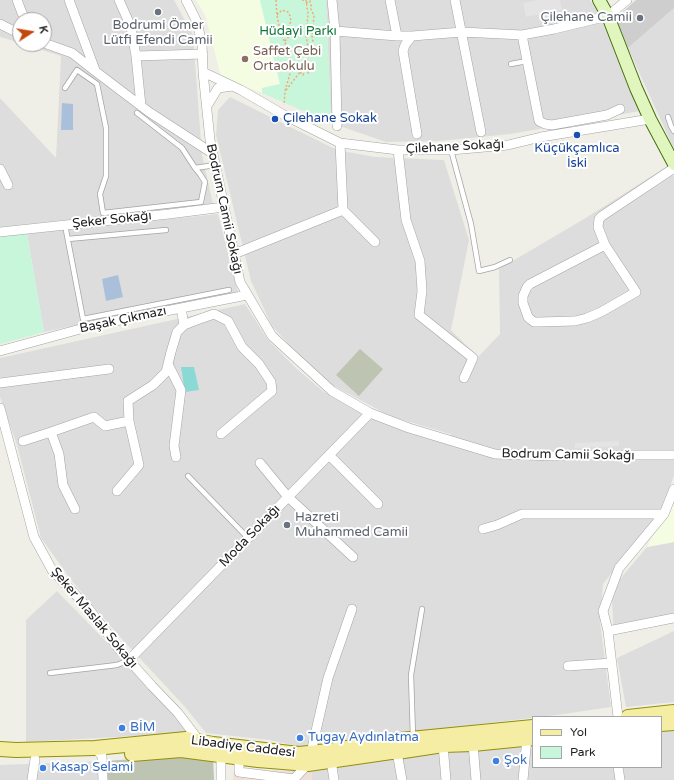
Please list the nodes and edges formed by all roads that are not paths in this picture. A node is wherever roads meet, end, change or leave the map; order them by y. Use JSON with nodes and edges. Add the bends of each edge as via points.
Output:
{"nodes":[{"id":1,"x":17,"y":0,"type":"edge"},
{"id":2,"x":69,"y":0,"type":"edge"},
{"id":3,"x":119,"y":0,"type":"edge"},
{"id":4,"x":186,"y":0,"type":"edge"},
{"id":5,"x":332,"y":0,"type":"edge"},
{"id":6,"x":390,"y":0,"type":"edge"},
{"id":7,"x":456,"y":0,"type":"edge"},
{"id":8,"x":599,"y":0,"type":"edge"},
{"id":9,"x":627,"y":0,"type":"edge"},
{"id":10,"x":22,"y":12,"type":"edge"},
{"id":11,"x":608,"y":16,"type":"junction"},
{"id":12,"x":0,"y":24,"type":"edge"},
{"id":13,"x":12,"y":30,"type":"edge"},
{"id":14,"x":335,"y":31,"type":"junction"},
{"id":15,"x":462,"y":32,"type":"junction"},
{"id":16,"x":522,"y":35,"type":"junction"},
{"id":17,"x":397,"y":36,"type":"junction"},
{"id":18,"x":412,"y":36,"type":"junction"},
{"id":19,"x":52,"y":46,"type":"edge"},
{"id":20,"x":203,"y":54,"type":"junction"},
{"id":21,"x":136,"y":56,"type":"junction"},
{"id":22,"x":526,"y":60,"type":"junction"},
{"id":23,"x":511,"y":64,"type":"dead end"},
{"id":24,"x":95,"y":71,"type":"junction"},
{"id":25,"x":203,"y":72,"type":"junction"},
{"id":26,"x":232,"y":86,"type":"junction"},
{"id":27,"x":66,"y":88,"type":"dead end"},
{"id":28,"x":207,"y":106,"type":"junction"},
{"id":29,"x":139,"y":109,"type":"junction"},
{"id":30,"x":620,"y":110,"type":"dead end"},
{"id":31,"x":668,"y":117,"type":"dead end"},
{"id":32,"x":650,"y":119,"type":"junction"},
{"id":33,"x":337,"y":126,"type":"dead end"},
{"id":34,"x":674,"y":131,"type":"edge"},
{"id":35,"x":481,"y":132,"type":"dead end"},
{"id":36,"x":417,"y":134,"type":"dead end"},
{"id":37,"x":340,"y":143,"type":"junction"},
{"id":38,"x":398,"y":150,"type":"junction"},
{"id":39,"x":452,"y":150,"type":"junction"},
{"id":40,"x":212,"y":153,"type":"junction"},
{"id":41,"x":674,"y":164,"type":"edge"},
{"id":42,"x":215,"y":165,"type":"junction"},
{"id":43,"x":195,"y":168,"type":"junction"},
{"id":44,"x":674,"y":168,"type":"edge"},
{"id":45,"x":0,"y":169,"type":"edge"},
{"id":46,"x":8,"y":186,"type":"dead end"},
{"id":47,"x":224,"y":207,"type":"junction"},
{"id":48,"x":343,"y":210,"type":"junction"},
{"id":49,"x":65,"y":225,"type":"junction"},
{"id":50,"x":166,"y":230,"type":"dead end"},
{"id":51,"x":0,"y":232,"type":"edge"},
{"id":52,"x":68,"y":239,"type":"junction"},
{"id":53,"x":375,"y":242,"type":"dead end"},
{"id":54,"x":605,"y":245,"type":"junction"},
{"id":55,"x":234,"y":254,"type":"junction"},
{"id":56,"x":510,"y":260,"type":"dead end"},
{"id":57,"x":229,"y":290,"type":"dead end"},
{"id":58,"x":247,"y":295,"type":"junction"},
{"id":59,"x":181,"y":308,"type":"junction"},
{"id":60,"x":184,"y":326,"type":"junction"},
{"id":61,"x":0,"y":351,"type":"edge"},
{"id":62,"x":168,"y":364,"type":"junction"},
{"id":63,"x":109,"y":369,"type":"dead end"},
{"id":64,"x":464,"y":378,"type":"dead end"},
{"id":65,"x":0,"y":382,"type":"edge"},
{"id":66,"x":0,"y":408,"type":"edge"},
{"id":67,"x":370,"y":413,"type":"junction"},
{"id":68,"x":129,"y":421,"type":"junction"},
{"id":69,"x":51,"y":432,"type":"junction"},
{"id":70,"x":221,"y":434,"type":"dead end"},
{"id":71,"x":23,"y":441,"type":"dead end"},
{"id":72,"x":329,"y":455,"type":"junction"},
{"id":73,"x":176,"y":456,"type":"dead end"},
{"id":74,"x":674,"y":456,"type":"edge"},
{"id":75,"x":260,"y":463,"type":"dead end"},
{"id":76,"x":188,"y":476,"type":"dead end"},
{"id":77,"x":674,"y":489,"type":"edge"},
{"id":78,"x":117,"y":491,"type":"dead end"},
{"id":79,"x":288,"y":497,"type":"junction"},
{"id":80,"x":378,"y":504,"type":"dead end"},
{"id":81,"x":75,"y":509,"type":"dead end"},
{"id":82,"x":664,"y":514,"type":"junction"},
{"id":83,"x":483,"y":529,"type":"dead end"},
{"id":84,"x":248,"y":538,"type":"junction"},
{"id":85,"x":353,"y":557,"type":"dead end"},
{"id":86,"x":352,"y":609,"type":"dead end"},
{"id":87,"x":422,"y":609,"type":"dead end"},
{"id":88,"x":674,"y":618,"type":"edge"},
{"id":89,"x":608,"y":631,"type":"junction"},
{"id":90,"x":129,"y":660,"type":"junction"},
{"id":91,"x":612,"y":663,"type":"junction"},
{"id":92,"x":568,"y":666,"type":"dead end"},
{"id":93,"x":50,"y":673,"type":"dead end"},
{"id":94,"x":674,"y":712,"type":"edge"},
{"id":95,"x":618,"y":716,"type":"edge"},
{"id":96,"x":637,"y":716,"type":"edge"},
{"id":97,"x":674,"y":723,"type":"edge"},
{"id":98,"x":662,"y":724,"type":"edge"},
{"id":99,"x":531,"y":734,"type":"edge"},
{"id":100,"x":413,"y":739,"type":"junction"},
{"id":101,"x":200,"y":742,"type":"junction"},
{"id":102,"x":473,"y":744,"type":"junction"},
{"id":103,"x":444,"y":745,"type":"junction"},
{"id":104,"x":0,"y":749,"type":"edge"},
{"id":105,"x":222,"y":750,"type":"junction"},
{"id":106,"x":99,"y":752,"type":"junction"},
{"id":107,"x":397,"y":752,"type":"junction"},
{"id":108,"x":0,"y":758,"type":"edge"},
{"id":109,"x":35,"y":759,"type":"junction"},
{"id":110,"x":310,"y":759,"type":"junction"},
{"id":111,"x":331,"y":760,"type":"junction"},
{"id":112,"x":618,"y":768,"type":"edge"},
{"id":113,"x":32,"y":780,"type":"edge"},
{"id":114,"x":103,"y":780,"type":"edge"},
{"id":115,"x":221,"y":780,"type":"edge"},
{"id":116,"x":334,"y":780,"type":"edge"},
{"id":117,"x":402,"y":780,"type":"edge"},
{"id":118,"x":446,"y":780,"type":"edge"},
{"id":119,"x":476,"y":780,"type":"edge"},
{"id":120,"x":523,"y":780,"type":"edge"},
{"id":121,"x":620,"y":780,"type":"edge"}],
"edges":[{"from":1,"to":10,"type":"street"},
{"from":2,"to":24,"type":"street"},
{"from":3,"to":21,"type":"street","via":[[131,27]]},
{"from":4,"to":20,"type":"street","name":"Bodrum Camii Sokağı","via":[[197,22]]},
{"from":5,"to":14,"type":"street"},
{"from":6,"to":17,"type":"street"},
{"from":7,"to":15,"type":"street"},
{"from":8,"to":11,"type":"street"},
{"from":9,"to":11,"type":"street"},
{"from":11,"to":16,"type":"street"},
{"from":11,"to":32,"type":"street"},
{"from":12,"to":13,"type":"street"},
{"from":14,"to":17,"type":"street"},
{"from":14,"to":33,"type":"street"},
{"from":15,"to":16,"type":"street"},
{"from":15,"to":18,"type":"street"},
{"from":15,"to":35,"type":"street"},
{"from":16,"to":22,"type":"street"},
{"from":17,"to":18,"type":"street"},
{"from":18,"to":36,"type":"street","via":[[403,51]]},
{"from":19,"to":24,"type":"street","via":[[72,52]]},
{"from":20,"to":21,"type":"street"},
{"from":20,"to":25,"type":"street","name":"Bodrum Camii Sokağı"},
{"from":21,"to":29,"type":"street"},
{"from":22,"to":23,"type":"lane"},
{"from":22,"to":30,"type":"street","via":[[539,121],[552,125],[607,115]]},
{"from":24,"to":29,"type":"street"},
{"from":25,"to":26,"type":"street","name":"Çilehane Sokağı"},
{"from":25,"to":28,"type":"street","name":"Bodrum Camii Sokağı"},
{"from":26,"to":28,"type":"street","via":[[218,88]]},
{"from":26,"to":37,"type":"street","name":"Çilehane Sokağı"},
{"from":27,"to":43,"type":"lane","via":[[78,70],[97,84],[106,128],[106,176],[100,194],[103,213],[201,202],[205,182]]},
{"from":28,"to":40,"type":"street","name":"Bodrum Camii Sokağı"},
{"from":29,"to":40,"type":"street","via":[[150,112]]},
{"from":29,"to":43,"type":"lane","via":[[182,148]]},
{"from":31,"to":34,"type":"lane"},
{"from":32,"to":39,"type":"street","name":"Çilehane Sokağı","via":[[508,145]]},
{"from":32,"to":41,"type":"street"},
{"from":37,"to":38,"type":"street","name":"Çilehane Sokağı"},
{"from":37,"to":48,"type":"street"},
{"from":38,"to":39,"type":"street","name":"Çilehane Sokağı"},
{"from":38,"to":64,"type":"street","via":[[406,220],[420,261],[422,291],[419,315],[473,358]]},
{"from":39,"to":56,"type":"lane","via":[[471,224],[479,271]]},
{"from":40,"to":42,"type":"street","name":"Bodrum Camii Sokağı"},
{"from":42,"to":43,"type":"lane"},
{"from":42,"to":47,"type":"street","name":"Bodrum Camii Sokağı"},
{"from":44,"to":54,"type":"street","via":[[599,219],[598,227]]},
{"from":45,"to":46,"type":"street"},
{"from":47,"to":49,"type":"street","name":"Şeker Sokağı"},
{"from":47,"to":55,"type":"street","name":"Bodrum Camii Sokağı"},
{"from":48,"to":53,"type":"street"},
{"from":48,"to":55,"type":"street"},
{"from":49,"to":51,"type":"street","name":"Şeker Sokağı"},
{"from":49,"to":52,"type":"lane"},
{"from":50,"to":52,"type":"lane"},
{"from":52,"to":57,"type":"lane","via":[[83,319]]},
{"from":54,"to":54,"type":"street","via":[[636,292],[587,318],[575,321],[530,320],[523,303],[527,287]]},
{"from":55,"to":58,"type":"street","name":"Bodrum Camii Sokağı","via":[[240,282]]},
{"from":58,"to":59,"type":"street","name":"Başak Çıkmazı"},
{"from":58,"to":67,"type":"street","name":"Bodrum Camii Sokağı","via":[[272,336],[332,392]]},
{"from":59,"to":60,"type":"street"},
{"from":59,"to":61,"type":"street","name":"Başak Çıkmazı","via":[[95,325]]},
{"from":60,"to":62,"type":"street","via":[[177,332]]},
{"from":60,"to":70,"type":"street","via":[[214,314],[228,321],[242,347],[259,364],[271,382],[272,391]]},
{"from":62,"to":68,"type":"street","via":[[166,372],[153,385],[128,400]]},
{"from":62,"to":73,"type":"street","via":[[181,390],[174,446]]},
{"from":63,"to":65,"type":"street"},
{"from":66,"to":90,"type":"street","name":"Şeker Maslak Sokağı","via":[[34,537],[52,570],[89,609]]},
{"from":67,"to":72,"type":"street","name":"Moda Sokağı"},
{"from":67,"to":74,"type":"street","name":"Bodrum Camii Sokağı","via":[[409,428],[495,454]]},
{"from":68,"to":69,"type":"street","via":[[105,426],[94,417]]},
{"from":68,"to":78,"type":"street","via":[[139,465]]},
{"from":69,"to":71,"type":"street"},
{"from":69,"to":81,"type":"street","via":[[63,485]]},
{"from":72,"to":79,"type":"street","name":"Moda Sokağı"},
{"from":72,"to":80,"type":"street"},
{"from":75,"to":79,"type":"street"},
{"from":76,"to":84,"type":"lane"},
{"from":77,"to":82,"type":"street"},
{"from":79,"to":84,"type":"street","name":"Moda Sokağı"},
{"from":79,"to":85,"type":"street"},
{"from":82,"to":83,"type":"street","via":[[522,514]]},
{"from":82,"to":89,"type":"street","via":[[619,568],[603,611]]},
{"from":84,"to":90,"type":"street","name":"Moda Sokağı"},
{"from":86,"to":110,"type":"street","via":[[328,678]]},
{"from":87,"to":100,"type":"lane","via":[[411,675]]},
{"from":88,"to":89,"type":"street"},
{"from":89,"to":91,"type":"street"},
{"from":90,"to":93,"type":"lane","via":[[117,665]]},
{"from":90,"to":101,"type":"street","name":"Şeker Maslak Sokağı","via":[[178,713]]},
{"from":91,"to":92,"type":"street"},
{"from":91,"to":95,"type":"street"},
{"from":94,"to":96,"type":"main road"},
{"from":97,"to":98,"type":"main road"},
{"from":99,"to":100,"type":"main road","name":"Libadiye Caddesi"},
{"from":99,"to":102,"type":"main road","name":"Libadiye Caddesi"},
{"from":99,"to":120,"type":"street"},
{"from":100,"to":110,"type":"main road","name":"Libadiye Caddesi","via":[[329,751]]},
{"from":101,"to":105,"type":"main road","name":"Libadiye Caddesi"},
{"from":101,"to":106,"type":"main road","name":"Libadiye Caddesi","via":[[186,739]]},
{"from":102,"to":103,"type":"main road","name":"Libadiye Caddesi"},
{"from":102,"to":119,"type":"street"},
{"from":103,"to":107,"type":"main road","name":"Libadiye Caddesi"},
{"from":103,"to":118,"type":"street"},
{"from":104,"to":106,"type":"main road","name":"Libadiye Caddesi"},
{"from":105,"to":106,"type":"main road","name":"Libadiye Caddesi"},
{"from":105,"to":110,"type":"main road","name":"Libadiye Caddesi","via":[[299,754]]},
{"from":105,"to":110,"type":"main road","name":"Libadiye Caddesi","via":[[239,758],[258,760]]},
{"from":105,"to":115,"type":"street"},
{"from":106,"to":109,"type":"main road","name":"Libadiye Caddesi"},
{"from":106,"to":114,"type":"street"},
{"from":107,"to":111,"type":"main road","name":"Libadiye Caddesi"},
{"from":107,"to":117,"type":"street"},
{"from":108,"to":109,"type":"main road","name":"Libadiye Caddesi"},
{"from":109,"to":113,"type":"street"},
{"from":110,"to":111,"type":"main road","name":"Libadiye Caddesi"},
{"from":111,"to":116,"type":"street"},
{"from":112,"to":121,"type":"street"}]}
